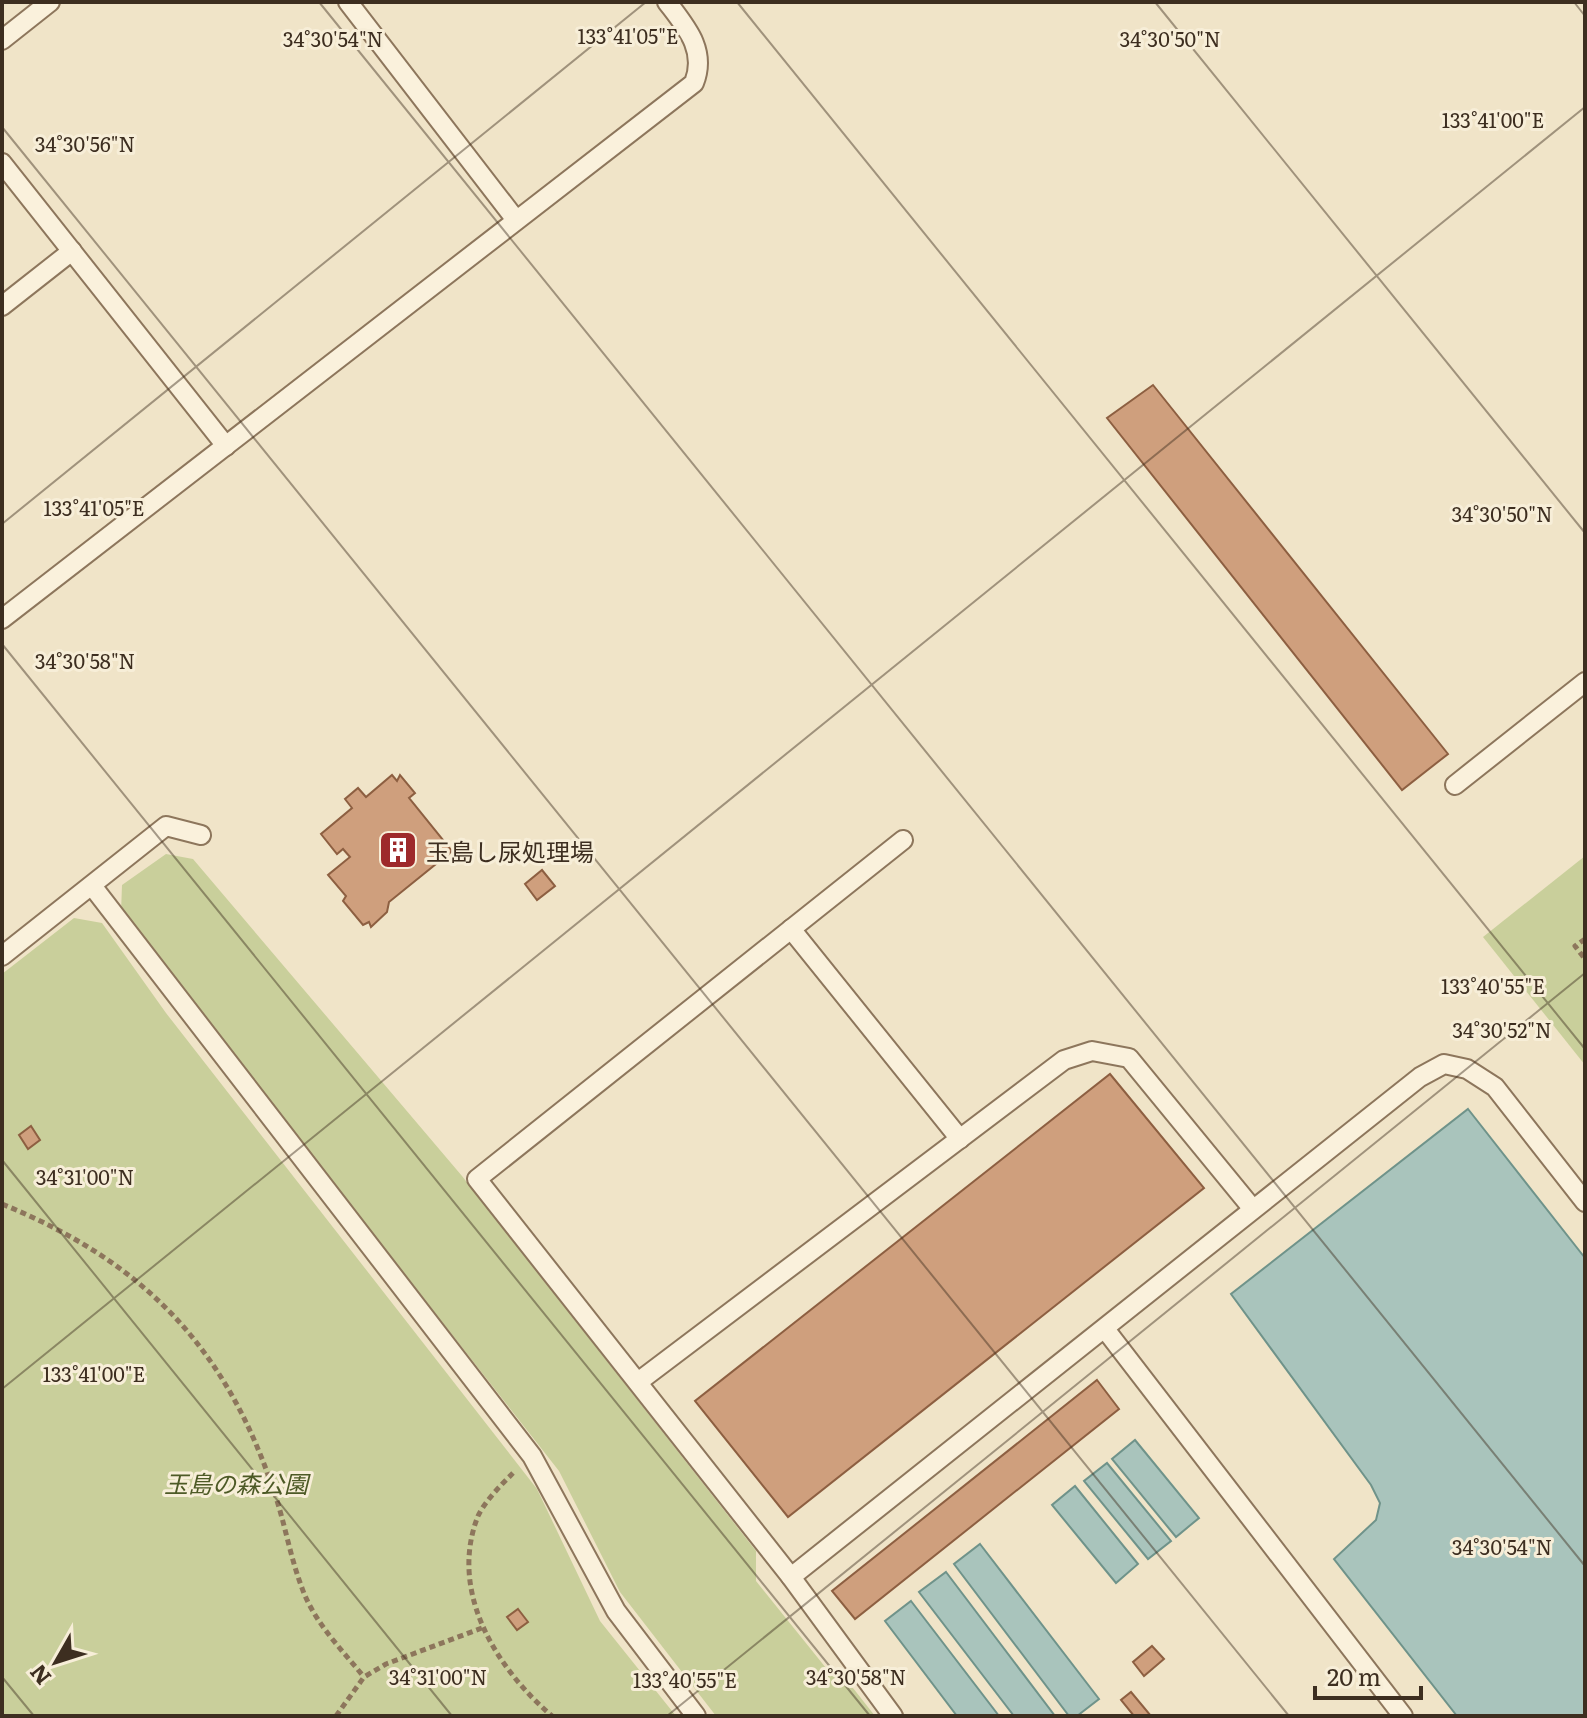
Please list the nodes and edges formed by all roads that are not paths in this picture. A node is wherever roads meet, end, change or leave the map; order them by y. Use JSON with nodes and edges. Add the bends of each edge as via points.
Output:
{"nodes":[{"id":1,"x":50,"y":2,"type":"edge"},
{"id":2,"x":348,"y":2,"type":"edge"},
{"id":3,"x":667,"y":2,"type":"edge"},
{"id":4,"x":2,"y":40,"type":"edge"},
{"id":5,"x":2,"y":163,"type":"edge"},
{"id":6,"x":516,"y":220,"type":"junction"},
{"id":7,"x":72,"y":251,"type":"junction"},
{"id":8,"x":2,"y":306,"type":"edge"},
{"id":9,"x":226,"y":446,"type":"junction"},
{"id":10,"x":2,"y":619,"type":"edge"},
{"id":11,"x":1585,"y":682,"type":"edge"},
{"id":12,"x":1455,"y":785,"type":"dead end"},
{"id":13,"x":201,"y":835,"type":"dead end"},
{"id":14,"x":903,"y":840,"type":"dead end"},
{"id":15,"x":93,"y":887,"type":"junction"},
{"id":16,"x":791,"y":929,"type":"junction"},
{"id":17,"x":2,"y":956,"type":"edge"},
{"id":18,"x":960,"y":1139,"type":"junction"},
{"id":19,"x":1585,"y":1202,"type":"edge"},
{"id":20,"x":1252,"y":1208,"type":"junction"},
{"id":21,"x":1105,"y":1329,"type":"junction"},
{"id":22,"x":638,"y":1382,"type":"junction"},
{"id":23,"x":791,"y":1577,"type":"junction"},
{"id":24,"x":696,"y":1716,"type":"edge"},
{"id":25,"x":893,"y":1716,"type":"edge"},
{"id":26,"x":1403,"y":1716,"type":"edge"}],
"edges":[{"from":1,"to":4,"type":"lane"},
{"from":2,"to":6,"type":"lane"},
{"from":3,"to":6,"type":"lane","via":[[692,35],[699,70],[694,83]]},
{"from":5,"to":7,"type":"lane"},
{"from":6,"to":9,"type":"lane"},
{"from":7,"to":8,"type":"lane"},
{"from":7,"to":9,"type":"lane"},
{"from":9,"to":10,"type":"lane"},
{"from":11,"to":12,"type":"lane"},
{"from":13,"to":15,"type":"lane","via":[[166,826]]},
{"from":14,"to":16,"type":"lane"},
{"from":15,"to":17,"type":"lane"},
{"from":15,"to":24,"type":"lane","via":[[532,1456],[616,1611]]},
{"from":16,"to":18,"type":"lane"},
{"from":16,"to":22,"type":"lane","via":[[477,1179]]},
{"from":18,"to":20,"type":"lane","via":[[1064,1060],[1092,1051],[1129,1058]]},
{"from":18,"to":22,"type":"lane"},
{"from":19,"to":20,"type":"lane","via":[[1495,1087],[1467,1069],[1444,1064]]},
{"from":20,"to":21,"type":"lane"},
{"from":21,"to":23,"type":"lane"},
{"from":21,"to":26,"type":"lane"},
{"from":22,"to":23,"type":"lane"},
{"from":23,"to":25,"type":"lane"}]}
